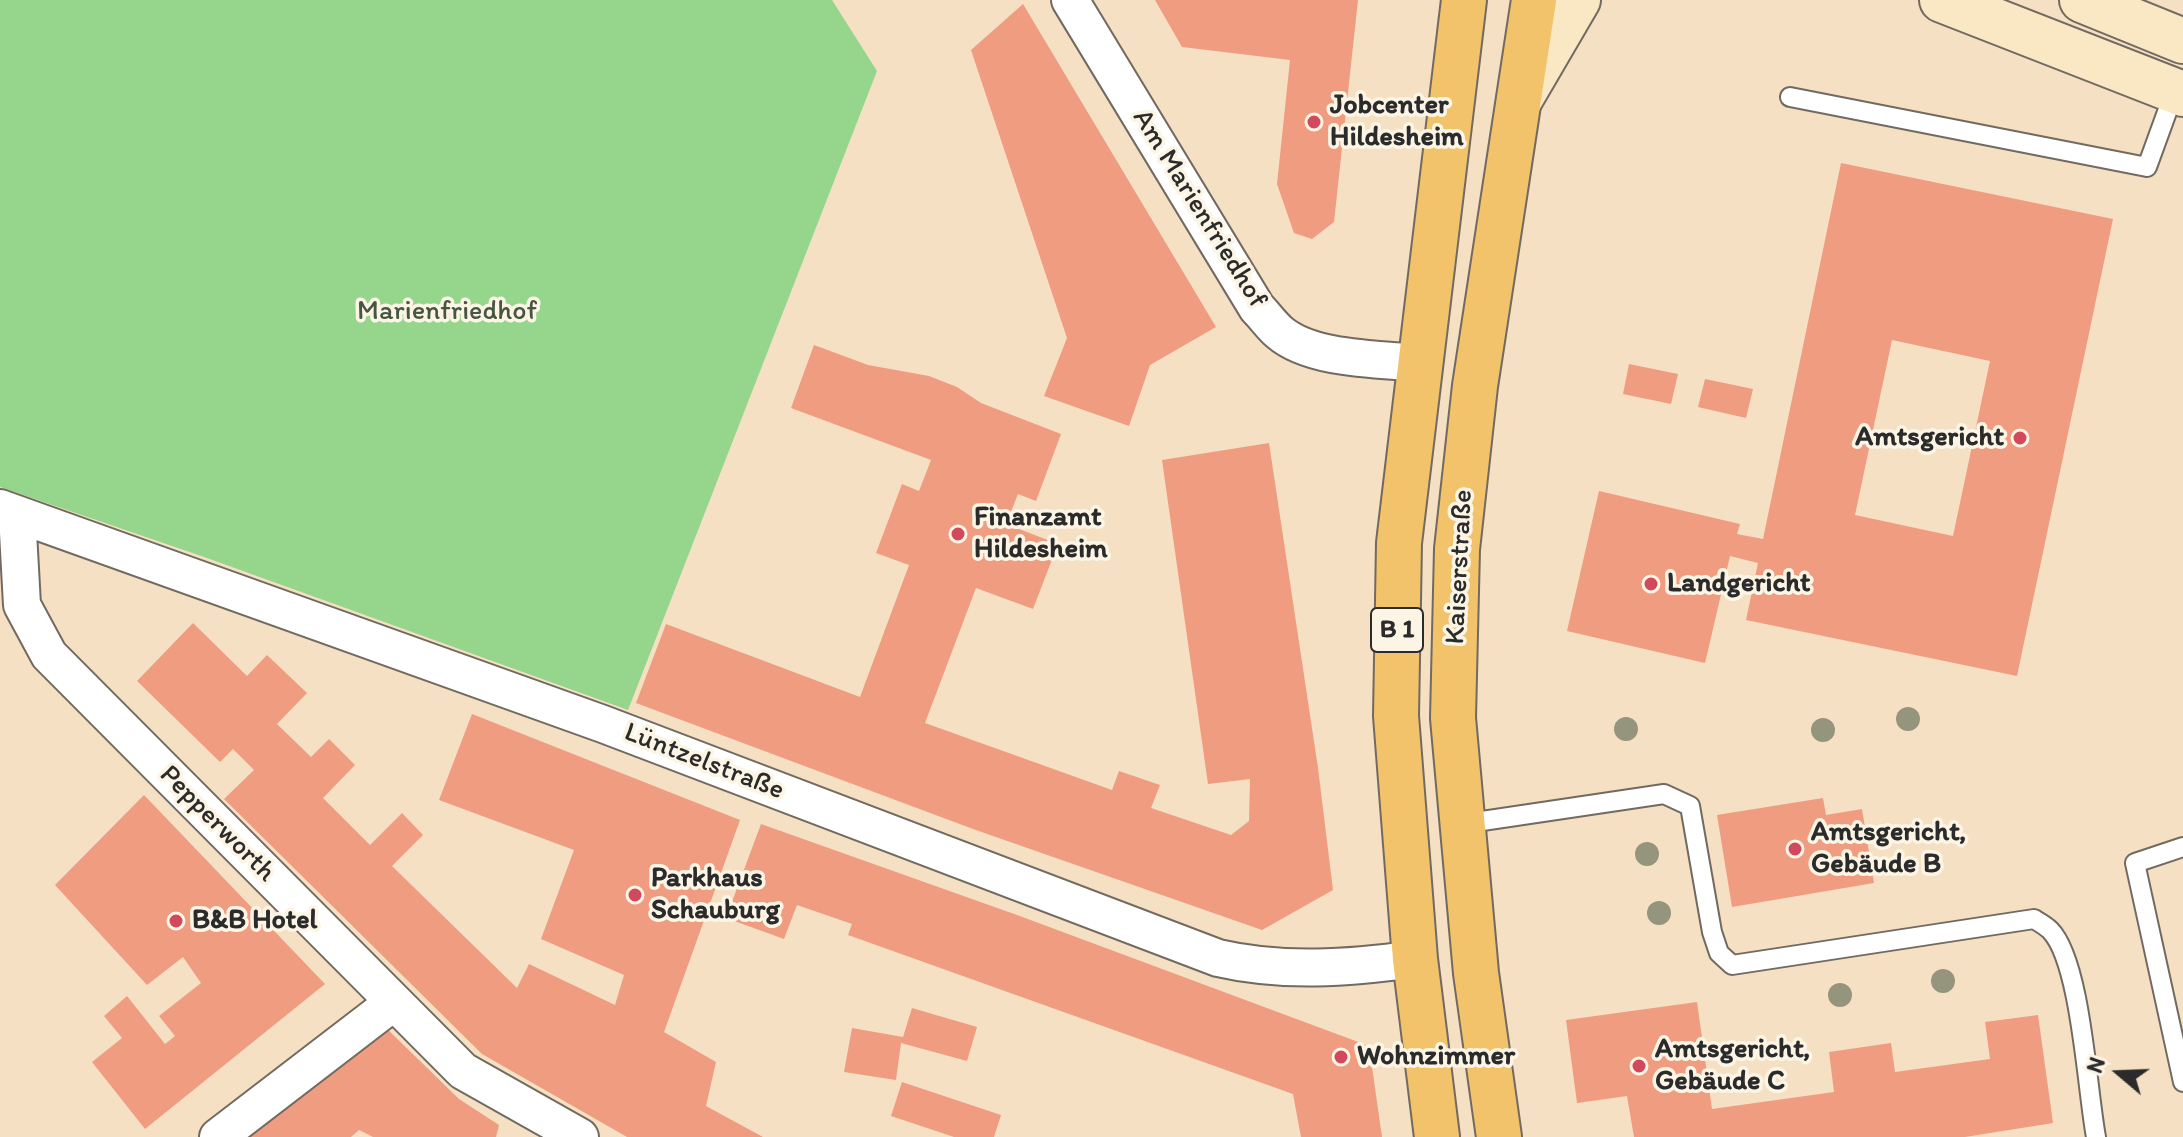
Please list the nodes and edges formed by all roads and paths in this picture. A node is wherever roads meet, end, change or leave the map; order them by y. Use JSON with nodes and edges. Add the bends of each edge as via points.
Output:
{"nodes":[{"id":1,"x":1070,"y":0,"type":"edge"},
{"id":2,"x":1438,"y":0,"type":"edge"},
{"id":3,"x":1464,"y":0,"type":"edge"},
{"id":4,"x":1534,"y":0,"type":"edge"},
{"id":5,"x":1578,"y":0,"type":"edge"},
{"id":6,"x":1942,"y":0,"type":"edge"},
{"id":7,"x":2082,"y":0,"type":"edge"},
{"id":8,"x":2183,"y":41,"type":"edge"},
{"id":9,"x":2179,"y":92,"type":"edge"},
{"id":10,"x":1790,"y":97,"type":"dead end"},
{"id":11,"x":1518,"y":103,"type":"junction"},
{"id":12,"x":1447,"y":123,"type":"junction"},
{"id":13,"x":1420,"y":363,"type":"junction"},
{"id":14,"x":8,"y":511,"type":"edge"},
{"id":15,"x":1462,"y":824,"type":"junction"},
{"id":16,"x":2183,"y":847,"type":"edge"},
{"id":17,"x":1415,"y":959,"type":"junction"},
{"id":18,"x":394,"y":1002,"type":"junction"},
{"id":19,"x":2183,"y":1082,"type":"edge"},
{"id":20,"x":218,"y":1137,"type":"edge"},
{"id":21,"x":580,"y":1137,"type":"edge"},
{"id":22,"x":1437,"y":1137,"type":"edge"},
{"id":23,"x":1499,"y":1137,"type":"edge"},
{"id":24,"x":2096,"y":1137,"type":"edge"}],
"edges":[{"from":1,"to":13,"type":"street","name":"Am Marienfriedhof","via":[[1257,308],[1281,333],[1342,356]]},
{"from":2,"to":12,"type":"main road"},
{"from":3,"to":12,"type":"main road","name":"Kaiserstraße","number":"B 1"},
{"from":4,"to":11,"type":"main road","name":"Kaiserstraße","number":"B 1"},
{"from":5,"to":11,"type":"main road"},
{"from":6,"to":9,"type":"main road"},
{"from":7,"to":8,"type":"main road"},
{"from":9,"to":10,"type":"lane","via":[[2147,167]]},
{"from":11,"to":15,"type":"main road","name":"Kaiserstraße","number":"B 1","via":[[1475,386],[1457,549],[1453,718]]},
{"from":12,"to":13,"type":"main road","name":"Kaiserstraße","number":"B 1"},
{"from":13,"to":17,"type":"main road","name":"Kaiserstraße","number":"B 1","via":[[1399,543],[1396,716]]},
{"from":14,"to":17,"type":"street","name":"Lüntzelstraße","via":[[603,724],[1218,958],[1279,969]]},
{"from":14,"to":18,"type":"street","name":"Pepperworth","via":[[22,605],[49,655]]},
{"from":15,"to":23,"type":"main road","name":"Kaiserstraße","number":"B 1"},
{"from":15,"to":24,"type":"lane","via":[[1664,794],[1680,799],[1690,806],[1712,932],[1719,953],[1732,965],[2034,919],[2050,930],[2073,979]]},
{"from":16,"to":19,"type":"lane","via":[[2135,863]]},
{"from":17,"to":22,"type":"main road","name":"Kaiserstraße","number":"B 1"},
{"from":18,"to":20,"type":"street"},
{"from":18,"to":21,"type":"street","name":"Pepperworth","via":[[463,1071]]}]}
